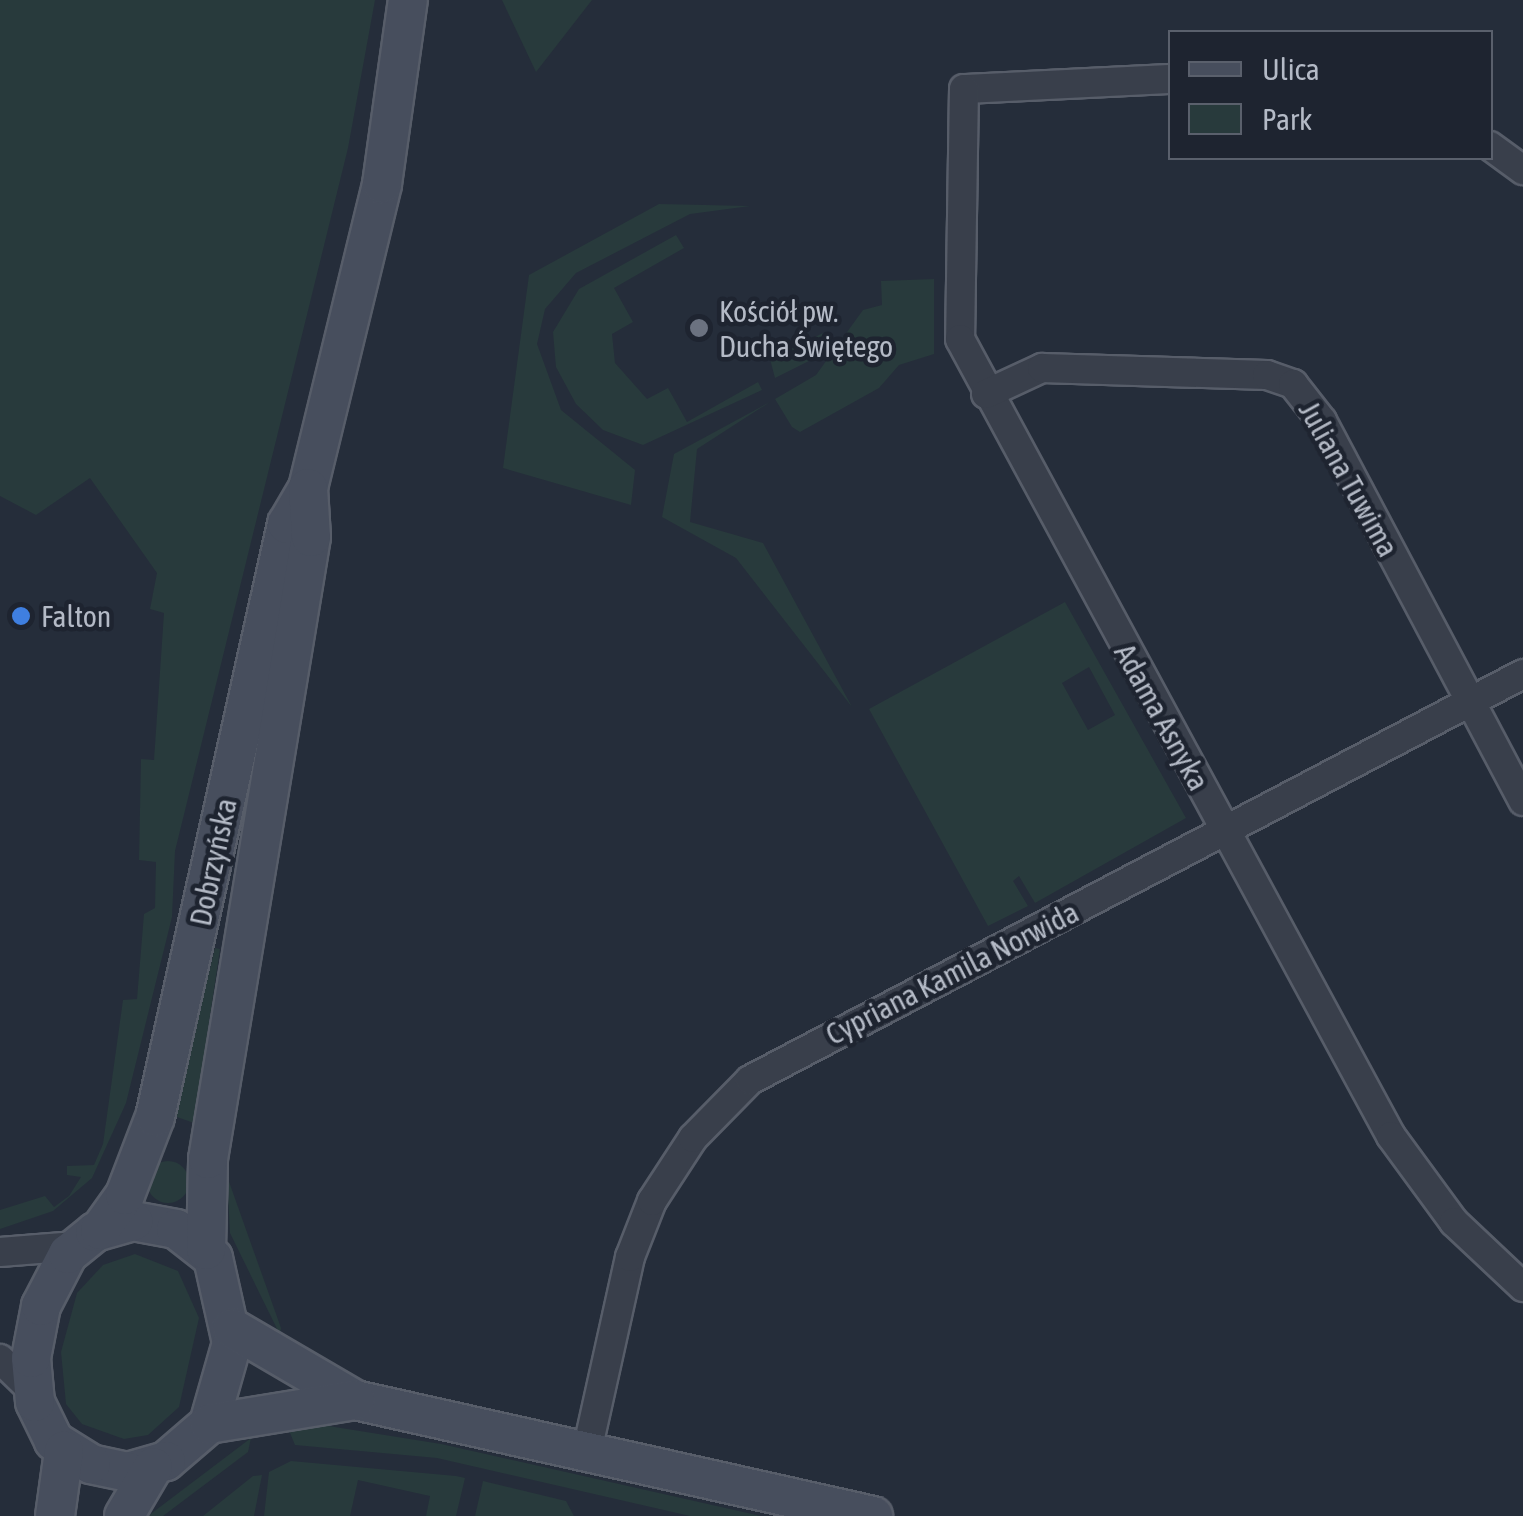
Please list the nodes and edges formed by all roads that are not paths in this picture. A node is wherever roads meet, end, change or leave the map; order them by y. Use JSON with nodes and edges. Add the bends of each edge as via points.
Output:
{"nodes":[{"id":1,"x":408,"y":0,"type":"edge"},
{"id":2,"x":1168,"y":80,"type":"edge"},
{"id":3,"x":1493,"y":148,"type":"edge"},
{"id":4,"x":1523,"y":170,"type":"edge"},
{"id":5,"x":986,"y":394,"type":"junction"},
{"id":6,"x":308,"y":488,"type":"junction"},
{"id":7,"x":1523,"y":674,"type":"edge"},
{"id":8,"x":1470,"y":702,"type":"junction"},
{"id":9,"x":1523,"y":801,"type":"edge"},
{"id":10,"x":1226,"y":834,"type":"junction"},
{"id":11,"x":88,"y":1238,"type":"junction"},
{"id":12,"x":206,"y":1250,"type":"junction"},
{"id":13,"x":0,"y":1252,"type":"edge"},
{"id":14,"x":1523,"y":1287,"type":"edge"},
{"id":15,"x":232,"y":1328,"type":"junction"},
{"id":16,"x":0,"y":1360,"type":"edge"},
{"id":17,"x":33,"y":1392,"type":"junction"},
{"id":18,"x":355,"y":1400,"type":"junction"},
{"id":19,"x":209,"y":1424,"type":"junction"},
{"id":20,"x":64,"y":1451,"type":"junction"},
{"id":21,"x":587,"y":1451,"type":"junction"},
{"id":22,"x":153,"y":1468,"type":"junction"},
{"id":23,"x":55,"y":1516,"type":"edge"},
{"id":24,"x":124,"y":1516,"type":"edge"},
{"id":25,"x":873,"y":1516,"type":"edge"}],
"edges":[{"from":1,"to":6,"type":"main road","name":"Dobrzyńska","via":[[382,184]]},
{"from":2,"to":5,"type":"street","name":"Adama Asnyka","via":[[964,89],[960,339]]},
{"from":3,"to":4,"type":"street"},
{"from":5,"to":8,"type":"street","name":"Juliana Tuwima","via":[[1042,368],[1267,375],[1293,384],[1322,422]]},
{"from":5,"to":10,"type":"street","name":"Adama Asnyka"},
{"from":6,"to":11,"type":"main road","name":"Dobrzyńska","via":[[287,524],[152,1128]]},
{"from":6,"to":12,"type":"main road","name":"Dobrzyńska","via":[[312,537],[208,1159]]},
{"from":7,"to":8,"type":"street","name":"Cypriana Kamila Norwida"},
{"from":8,"to":9,"type":"street","name":"Juliana Tuwima"},
{"from":8,"to":10,"type":"street","name":"Cypriana Kamila Norwida"},
{"from":10,"to":14,"type":"street","name":"Adama Asnyka","via":[[1408,1162]]},
{"from":10,"to":21,"type":"street","name":"Cypriana Kamila Norwida","via":[[775,1063],[709,1118],[664,1180],[630,1257]]},
{"from":11,"to":12,"type":"main road","via":[[155,1222]]},
{"from":11,"to":13,"type":"street"},
{"from":11,"to":17,"type":"main road","via":[[41,1306]]},
{"from":12,"to":15,"type":"main road","via":[[226,1284]]},
{"from":15,"to":18,"type":"main road"},
{"from":15,"to":19,"type":"main road","via":[[228,1378]]},
{"from":16,"to":17,"type":"street"},
{"from":17,"to":20,"type":"main road"},
{"from":18,"to":19,"type":"main road"},
{"from":18,"to":21,"type":"main road"},
{"from":19,"to":22,"type":"main road"},
{"from":20,"to":22,"type":"main road","via":[[118,1472]]},
{"from":20,"to":23,"type":"main road"},
{"from":21,"to":25,"type":"main road"},
{"from":22,"to":24,"type":"main road"}]}
